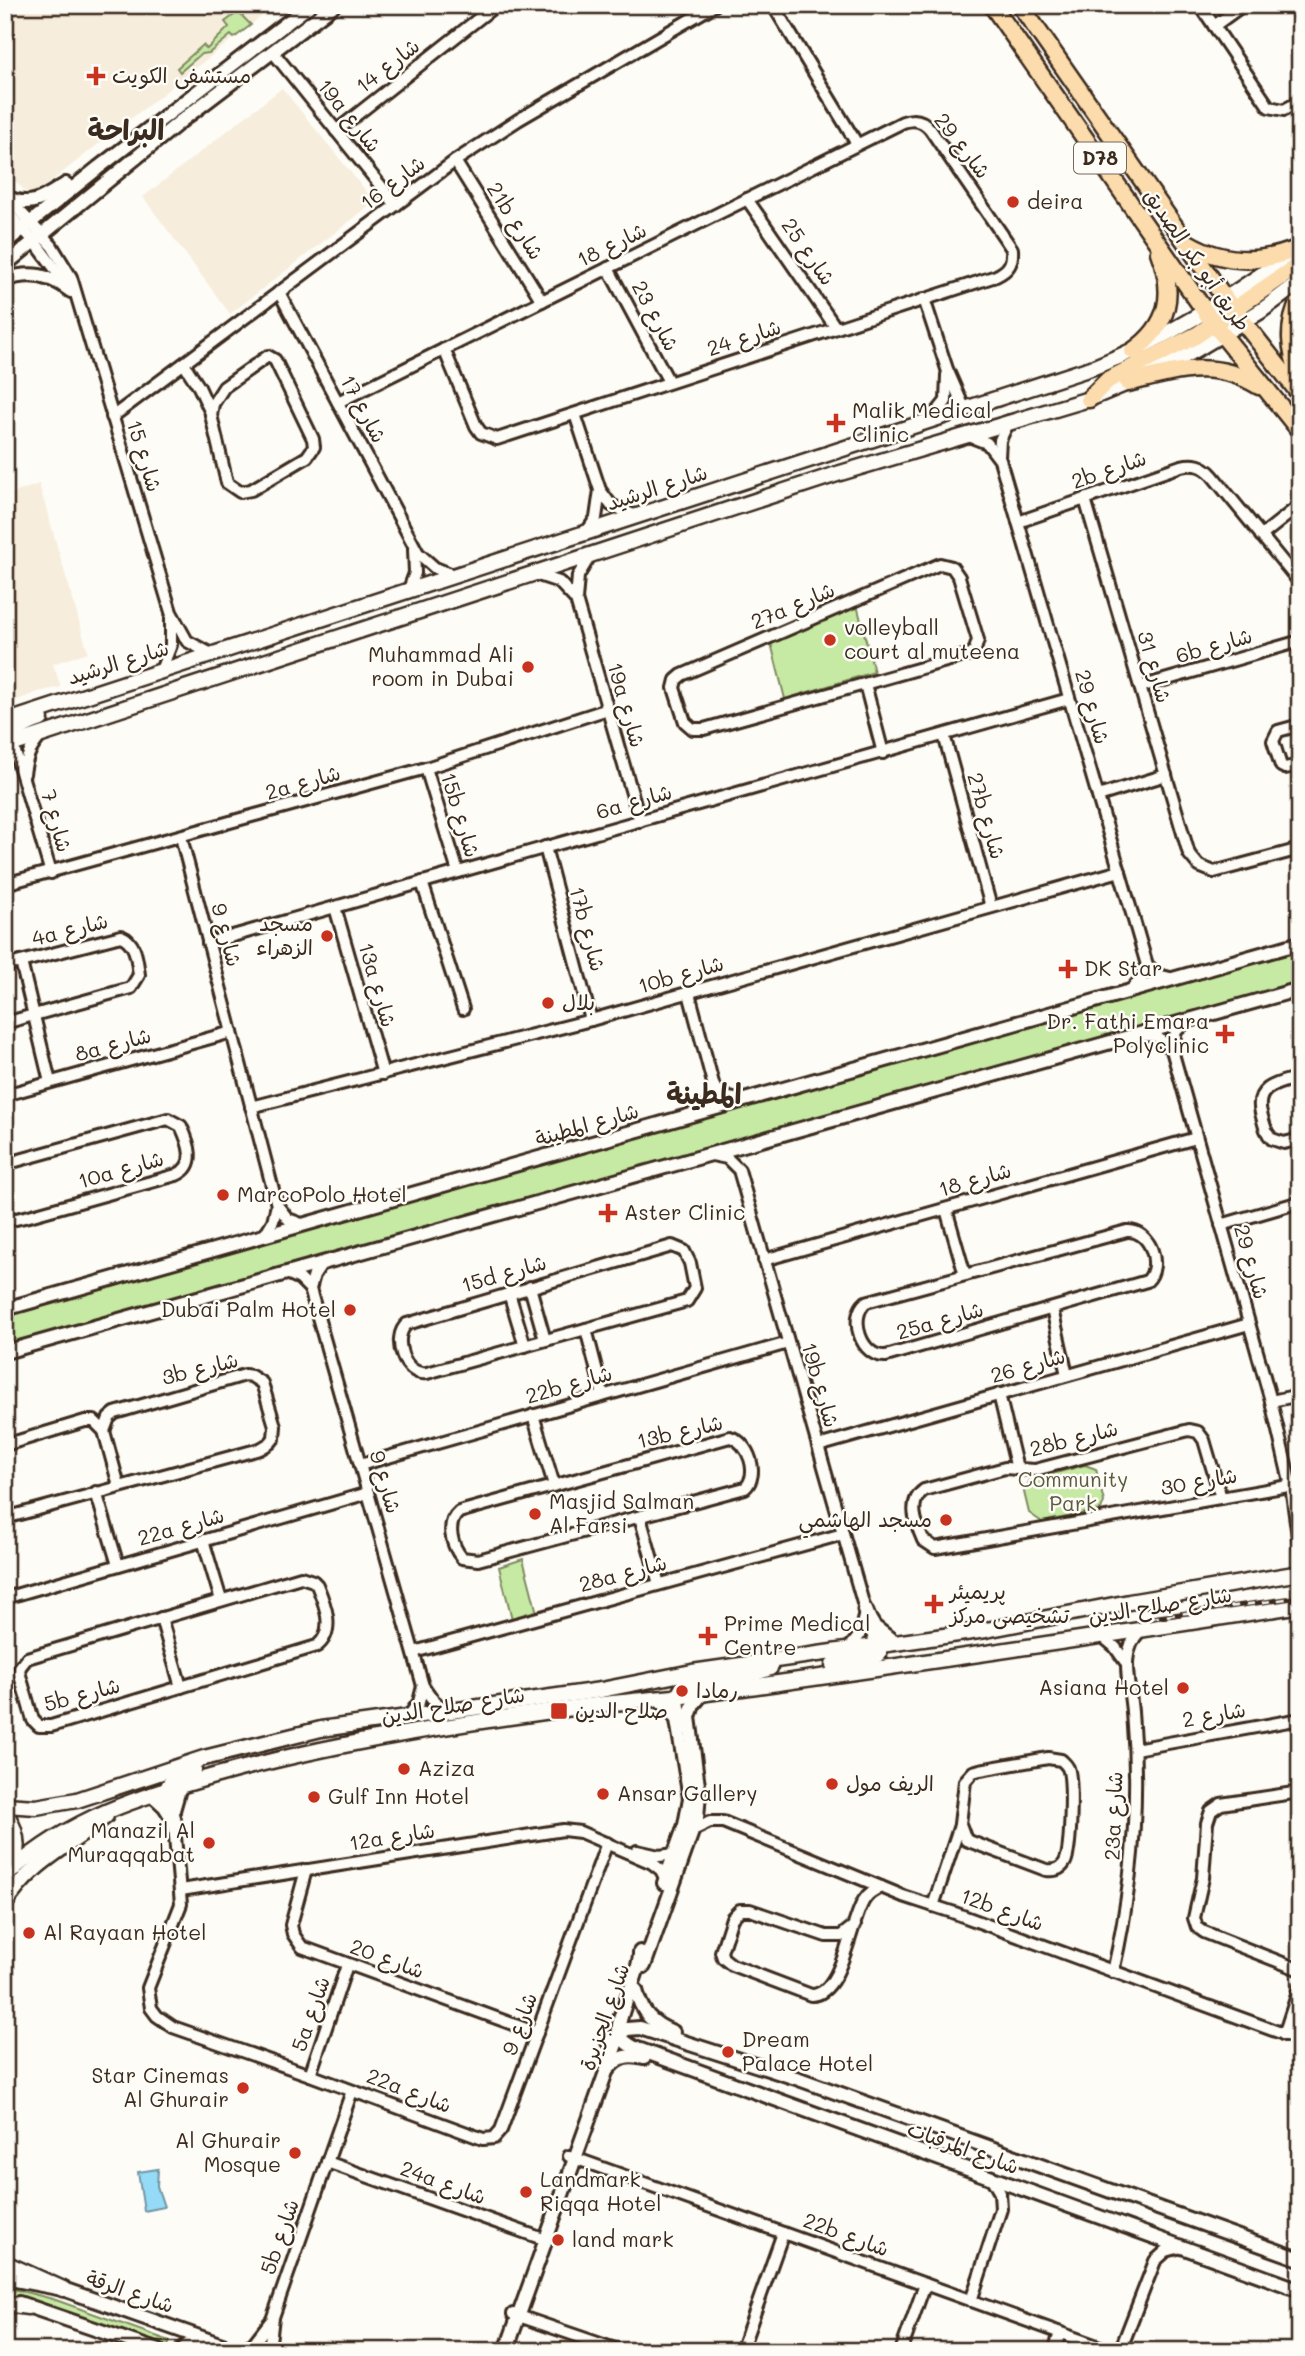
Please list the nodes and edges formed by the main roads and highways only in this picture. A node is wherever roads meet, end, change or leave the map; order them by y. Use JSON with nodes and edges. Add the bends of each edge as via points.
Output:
{"nodes":[{"id":1,"x":992,"y":5,"type":"edge"},
{"id":2,"x":1020,"y":5,"type":"edge"},
{"id":3,"x":1150,"y":230,"type":"junction"},
{"id":4,"x":1185,"y":241,"type":"junction"},
{"id":5,"x":1299,"y":248,"type":"edge"},
{"id":6,"x":1300,"y":264,"type":"edge"},
{"id":7,"x":1300,"y":282,"type":"edge"},
{"id":8,"x":1300,"y":300,"type":"edge"},
{"id":9,"x":1235,"y":311,"type":"junction"},
{"id":10,"x":1214,"y":323,"type":"junction"},
{"id":11,"x":1133,"y":351,"type":"junction"},
{"id":12,"x":1300,"y":378,"type":"edge"},
{"id":13,"x":1128,"y":383,"type":"junction"},
{"id":14,"x":1267,"y":391,"type":"junction"},
{"id":15,"x":1300,"y":394,"type":"edge"},
{"id":16,"x":1089,"y":398,"type":"junction"},
{"id":17,"x":965,"y":411,"type":"junction"},
{"id":18,"x":1300,"y":431,"type":"edge"},
{"id":19,"x":837,"y":474,"type":"junction"},
{"id":20,"x":260,"y":663,"type":"junction"},
{"id":21,"x":276,"y":671,"type":"dead end"},
{"id":22,"x":94,"y":692,"type":"junction"},
{"id":23,"x":5,"y":722,"type":"edge"},
{"id":24,"x":9,"y":746,"type":"edge"},
{"id":25,"x":1300,"y":1573,"type":"edge"},
{"id":26,"x":1300,"y":1605,"type":"edge"},
{"id":27,"x":865,"y":1610,"type":"road end"},
{"id":28,"x":878,"y":1646,"type":"junction"},
{"id":29,"x":790,"y":1659,"type":"junction"},
{"id":30,"x":764,"y":1684,"type":"junction"},
{"id":31,"x":677,"y":1697,"type":"junction"},
{"id":32,"x":680,"y":1730,"type":"road end"},
{"id":33,"x":251,"y":1744,"type":"junction"},
{"id":34,"x":174,"y":1787,"type":"junction"},
{"id":35,"x":5,"y":1805,"type":"edge"},
{"id":36,"x":117,"y":1805,"type":"junction"},
{"id":37,"x":5,"y":1812,"type":"edge"},
{"id":38,"x":174,"y":1823,"type":"road end"},
{"id":39,"x":8,"y":1875,"type":"edge"},
{"id":40,"x":5,"y":1904,"type":"edge"},
{"id":41,"x":5,"y":2263,"type":"edge"},
{"id":42,"x":63,"y":2288,"type":"road end"},
{"id":43,"x":5,"y":2304,"type":"edge"},
{"id":44,"x":28,"y":2306,"type":"road end"}],
"edges":[{"from":1,"to":3,"type":"main road","name":"طريق أبو بكر الصديق","number":"D78"},
{"from":2,"to":4,"type":"main road","name":"طريق أبو بكر الصديق","number":"D78"},
{"from":3,"to":10,"type":"main road","name":"طريق أبو بكر الصديق","number":"D78"},
{"from":3,"to":11,"type":"main road","via":[[1168,277],[1166,307],[1154,332]]},
{"from":4,"to":5,"type":"main road","via":[[1232,259],[1266,259]]},
{"from":4,"to":9,"type":"main road","name":"طريق أبو بكر الصديق","number":"D78"},
{"from":5,"to":9,"type":"main road"},
{"from":6,"to":9,"type":"main road"},
{"from":7,"to":9,"type":"main road"},
{"from":8,"to":12,"type":"main road","via":[[1290,335]]},
{"from":9,"to":10,"type":"main road"},
{"from":9,"to":15,"type":"main road","name":"طريق أبو بكر الصديق","number":"D78"},
{"from":10,"to":11,"type":"main road","name":"شارع الرشيد"},
{"from":10,"to":13,"type":"main road","name":"شارع الرشيد","via":[[1179,359]]},
{"from":10,"to":14,"type":"main road","name":"طريق أبو بكر الصديق","number":"D78"},
{"from":10,"to":16,"type":"main road","via":[[1108,380]]},
{"from":11,"to":17,"type":"main road","name":"شارع الرشيد"},
{"from":13,"to":14,"type":"main road","via":[[1200,368],[1241,377]]},
{"from":13,"to":16,"type":"main road","name":"شارع الرشيد"},
{"from":14,"to":18,"type":"main road","name":"طريق أبو بكر الصديق","number":"D78"},
{"from":16,"to":19,"type":"main road","name":"شارع الرشيد"},
{"from":17,"to":19,"type":"main road","via":[[950,431]]},
{"from":17,"to":22,"type":"main road","name":"شارع الرشيد"},
{"from":19,"to":20,"type":"main road","name":"شارع الرشيد"},
{"from":20,"to":21,"type":"main road"},
{"from":20,"to":24,"type":"main road","name":"شارع الرشيد"},
{"from":22,"to":23,"type":"main road","name":"شارع الرشيد"},
{"from":22,"to":24,"type":"main road","via":[[83,703],[23,726]]},
{"from":25,"to":28,"type":"main road","name":"شارع صلاح الدين"},
{"from":26,"to":30,"type":"main road","name":"شارع صلاح الدين"},
{"from":27,"to":28,"type":"main road"},
{"from":28,"to":29,"type":"main road","name":"شارع صلاح الدين"},
{"from":28,"to":30,"type":"main road","via":[[879,1654],[872,1658],[786,1674]]},
{"from":29,"to":31,"type":"main road","via":[[758,1672],[684,1685]]},
{"from":29,"to":33,"type":"main road","name":"شارع صلاح الدين","via":[[310,1731]]},
{"from":30,"to":31,"type":"main road","name":"شارع صلاح الدين"},
{"from":31,"to":32,"type":"main road"},
{"from":31,"to":34,"type":"main road","name":"شارع صلاح الدين","via":[[354,1744]]},
{"from":33,"to":34,"type":"main road","via":[[239,1755],[176,1776]]},
{"from":33,"to":35,"type":"main road","name":"شارع صلاح الدين","via":[[76,1800],[46,1806]]},
{"from":34,"to":36,"type":"main road","name":"شارع صلاح الدين"},
{"from":34,"to":38,"type":"main road"},
{"from":36,"to":39,"type":"main road","name":"شارع صلاح الدين","via":[[56,1836]]},
{"from":36,"to":40,"type":"main road","via":[[44,1859]]},
{"from":37,"to":39,"type":"main road","via":[[16,1835],[16,1859]]},
{"from":41,"to":42,"type":"main road"},
{"from":43,"to":44,"type":"main road"}]}
